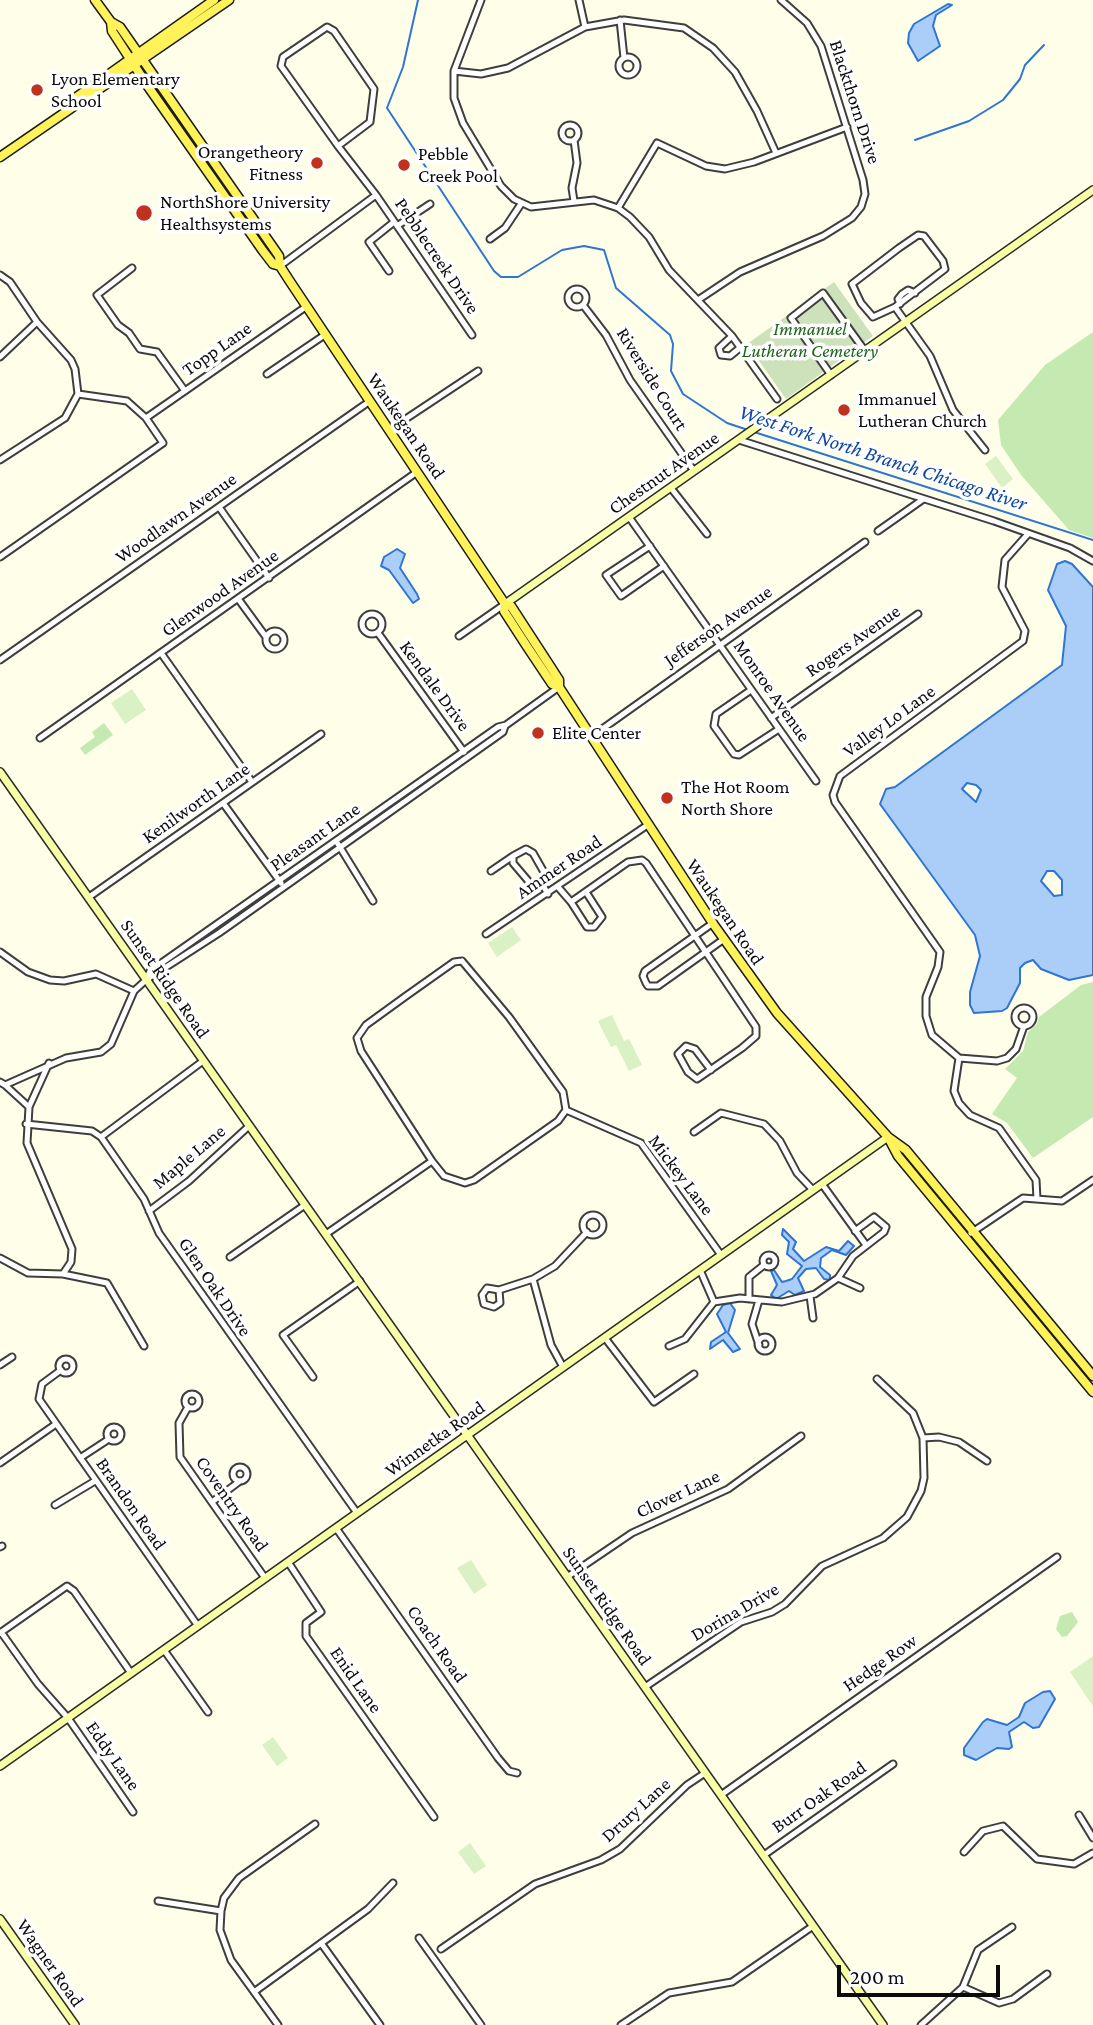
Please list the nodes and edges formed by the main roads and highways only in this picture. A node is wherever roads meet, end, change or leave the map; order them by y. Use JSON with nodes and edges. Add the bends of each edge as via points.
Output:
{"nodes":[{"id":1,"x":96,"y":0,"type":"edge"},
{"id":2,"x":214,"y":0,"type":"edge"},
{"id":3,"x":229,"y":0,"type":"edge"},
{"id":4,"x":123,"y":39,"type":"junction"},
{"id":5,"x":158,"y":40,"type":"junction"},
{"id":6,"x":156,"y":52,"type":"junction"},
{"id":7,"x":137,"y":60,"type":"junction"},
{"id":8,"x":117,"y":68,"type":"junction"},
{"id":9,"x":119,"y":78,"type":"junction"},
{"id":10,"x":156,"y":80,"type":"junction"},
{"id":11,"x":147,"y":85,"type":"junction"},
{"id":12,"x":63,"y":113,"type":"junction"},
{"id":13,"x":0,"y":157,"type":"edge"},
{"id":14,"x":280,"y":266,"type":"junction"},
{"id":15,"x":888,"y":1137,"type":"junction"},
{"id":16,"x":1093,"y":1376,"type":"edge"},
{"id":17,"x":1093,"y":1392,"type":"edge"}],
"edges":[{"from":1,"to":4,"type":"main road","name":"Waukegan Road","via":[[112,31]]},
{"from":2,"to":5,"type":"main road"},
{"from":3,"to":6,"type":"main road"},
{"from":4,"to":5,"type":"main road"},
{"from":4,"to":7,"type":"main road","name":"Waukegan Road"},
{"from":4,"to":8,"type":"main road"},
{"from":5,"to":7,"type":"main road"},
{"from":6,"to":7,"type":"main road"},
{"from":6,"to":10,"type":"main road","via":[[152,65]]},
{"from":7,"to":8,"type":"main road"},
{"from":7,"to":9,"type":"main road"},
{"from":7,"to":10,"type":"main road","name":"Waukegan Road"},
{"from":7,"to":11,"type":"main road","name":"Waukegan Road"},
{"from":8,"to":12,"type":"main road"},
{"from":9,"to":11,"type":"main road","via":[[133,76]]},
{"from":9,"to":12,"type":"main road"},
{"from":10,"to":14,"type":"main road","name":"Waukegan Road","via":[[279,256]]},
{"from":11,"to":14,"type":"main road","name":"Waukegan Road","via":[[263,251]]},
{"from":12,"to":13,"type":"main road"},
{"from":14,"to":15,"type":"main road","name":"Waukegan Road","via":[[723,939],[783,1020]]},
{"from":15,"to":16,"type":"main road","name":"Waukegan Road","via":[[906,1150]]},
{"from":15,"to":17,"type":"main road","name":"Waukegan Road","via":[[898,1156]]}]}
